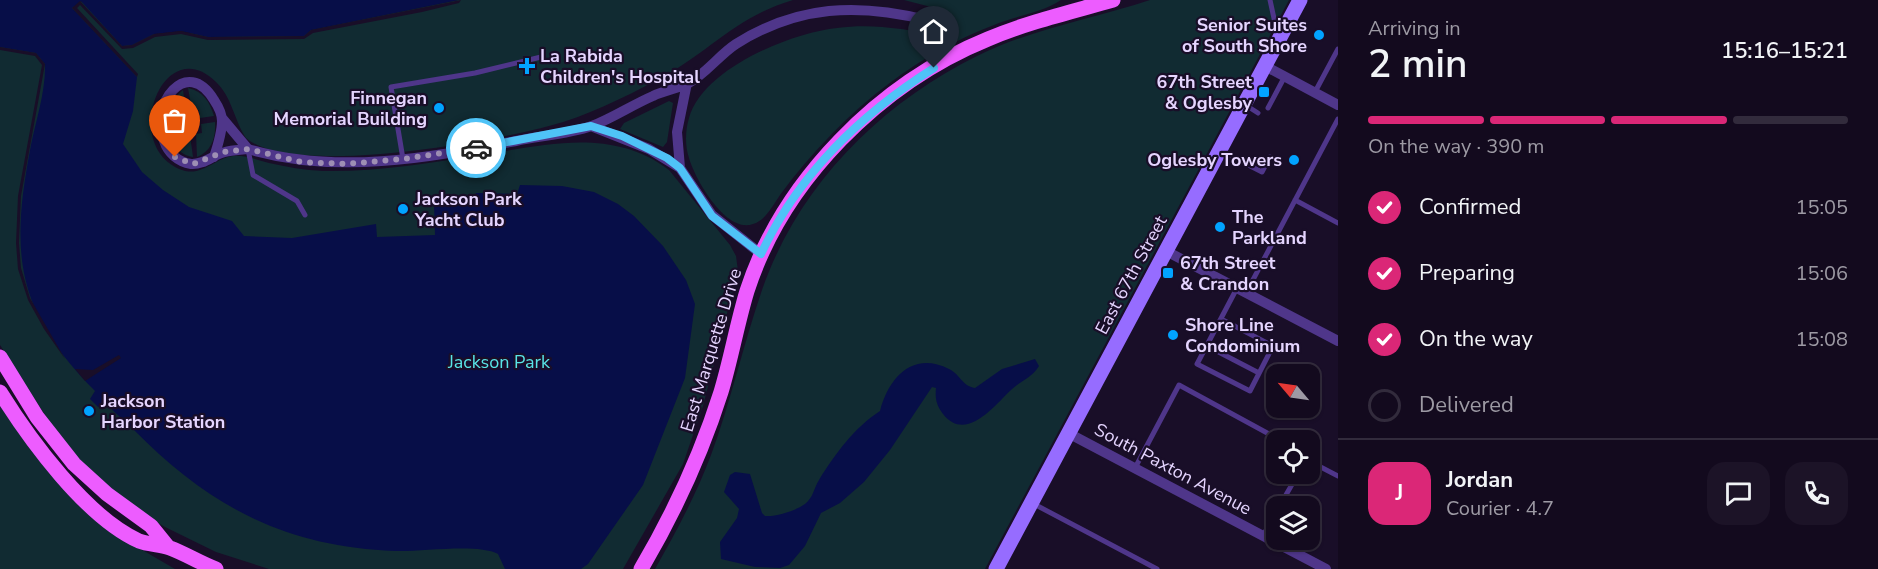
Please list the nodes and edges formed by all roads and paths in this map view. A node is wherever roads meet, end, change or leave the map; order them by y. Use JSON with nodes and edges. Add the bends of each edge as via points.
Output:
{"nodes":[{"id":1,"x":1113,"y":0,"type":"edge"},
{"id":2,"x":1270,"y":0,"type":"edge"},
{"id":3,"x":1300,"y":0,"type":"edge"},
{"id":4,"x":927,"y":20,"type":"dead end"},
{"id":5,"x":1285,"y":29,"type":"junction"},
{"id":6,"x":1338,"y":50,"type":"edge"},
{"id":7,"x":541,"y":57,"type":"dead end"},
{"id":8,"x":1265,"y":66,"type":"junction"},
{"id":9,"x":1285,"y":76,"type":"junction"},
{"id":10,"x":687,"y":83,"type":"junction"},
{"id":11,"x":1315,"y":93,"type":"junction"},
{"id":12,"x":1244,"y":105,"type":"junction"},
{"id":13,"x":1338,"y":105,"type":"edge"},
{"id":14,"x":1268,"y":108,"type":"dead end"},
{"id":15,"x":1258,"y":113,"type":"dead end"},
{"id":16,"x":222,"y":118,"type":"junction"},
{"id":17,"x":1338,"y":119,"type":"edge"},
{"id":18,"x":591,"y":126,"type":"junction"},
{"id":19,"x":248,"y":149,"type":"junction"},
{"id":20,"x":1220,"y":150,"type":"junction"},
{"id":21,"x":214,"y":157,"type":"junction"},
{"id":22,"x":1270,"y":157,"type":"dead end"},
{"id":23,"x":403,"y":159,"type":"junction"},
{"id":24,"x":680,"y":168,"type":"junction"},
{"id":25,"x":1295,"y":200,"type":"junction"},
{"id":26,"x":305,"y":215,"type":"dead end"},
{"id":27,"x":1338,"y":222,"type":"edge"},
{"id":28,"x":1166,"y":250,"type":"junction"},
{"id":29,"x":761,"y":254,"type":"junction"},
{"id":30,"x":1241,"y":290,"type":"junction"},
{"id":31,"x":1221,"y":319,"type":"junction"},
{"id":32,"x":1338,"y":341,"type":"edge"},
{"id":33,"x":1207,"y":346,"type":"junction"},
{"id":34,"x":0,"y":357,"type":"edge"},
{"id":35,"x":1259,"y":373,"type":"junction"},
{"id":36,"x":0,"y":392,"type":"edge"},
{"id":37,"x":1266,"y":432,"type":"edge"},
{"id":38,"x":1068,"y":433,"type":"junction"},
{"id":39,"x":1320,"y":467,"type":"edge"},
{"id":40,"x":1135,"y":468,"type":"junction"},
{"id":41,"x":1338,"y":476,"type":"edge"},
{"id":42,"x":1031,"y":502,"type":"junction"},
{"id":43,"x":1266,"y":530,"type":"edge"},
{"id":44,"x":1263,"y":536,"type":"junction"},
{"id":45,"x":168,"y":547,"type":"junction"},
{"id":46,"x":216,"y":569,"type":"edge"},
{"id":47,"x":640,"y":569,"type":"edge"},
{"id":48,"x":996,"y":569,"type":"edge"},
{"id":49,"x":1157,"y":569,"type":"edge"},
{"id":50,"x":1326,"y":569,"type":"edge"}],
"edges":[{"from":1,"to":29,"type":"main road","name":"East Marquette Drive","via":[[986,39],[951,57],[878,106],[816,168],[787,207]]},
{"from":2,"to":5,"type":"lane","via":[[1275,23]]},
{"from":3,"to":5,"type":"street","name":"East 67th Street"},
{"from":4,"to":10,"type":"street","via":[[858,8],[809,13],[759,31]]},
{"from":5,"to":8,"type":"street","name":"East 67th Street"},
{"from":6,"to":11,"type":"lane"},
{"from":7,"to":23,"type":"lane","via":[[391,87]]},
{"from":8,"to":9,"type":"street"},
{"from":8,"to":12,"type":"street","name":"East 67th Street"},
{"from":9,"to":11,"type":"street"},
{"from":9,"to":14,"type":"lane"},
{"from":10,"to":18,"type":"street"},
{"from":10,"to":24,"type":"street","via":[[677,132]]},
{"from":11,"to":13,"type":"street"},
{"from":12,"to":15,"type":"lane"},
{"from":12,"to":20,"type":"street","name":"East 67th Street"},
{"from":16,"to":19,"type":"street"},
{"from":16,"to":21,"type":"street"},
{"from":16,"to":21,"type":"street","via":[[211,94],[194,83],[171,90],[161,111],[162,135],[175,157],[193,164]]},
{"from":17,"to":25,"type":"lane"},
{"from":18,"to":23,"type":"street"},
{"from":18,"to":24,"type":"street","via":[[649,149]]},
{"from":19,"to":21,"type":"street"},
{"from":19,"to":23,"type":"street","via":[[276,158],[320,164]]},
{"from":19,"to":26,"type":"lane","via":[[253,175],[297,201]]},
{"from":20,"to":22,"type":"lane","via":[[1262,172]]},
{"from":20,"to":28,"type":"street","name":"East 67th Street"},
{"from":24,"to":29,"type":"street","via":[[712,216]]},
{"from":25,"to":27,"type":"lane"},
{"from":25,"to":30,"type":"lane"},
{"from":28,"to":30,"type":"street"},
{"from":28,"to":38,"type":"street","name":"East 67th Street"},
{"from":29,"to":47,"type":"main road","name":"East Marquette Drive","via":[[708,432],[691,476]]},
{"from":30,"to":31,"type":"lane"},
{"from":30,"to":32,"type":"street"},
{"from":31,"to":33,"type":"lane"},
{"from":31,"to":35,"type":"lane","via":[[1273,346]]},
{"from":33,"to":35,"type":"lane"},
{"from":33,"to":35,"type":"lane","via":[[1197,364],[1218,375],[1250,391]]},
{"from":34,"to":45,"type":"main road","via":[[37,417],[74,464],[106,494],[151,526]]},
{"from":36,"to":45,"type":"main road","via":[[39,450],[92,506],[140,541]]},
{"from":37,"to":40,"type":"lane","via":[[1179,385]]},
{"from":38,"to":40,"type":"street","name":"South Paxton Avenue"},
{"from":38,"to":42,"type":"street","name":"East 67th Street"},
{"from":39,"to":41,"type":"lane"},
{"from":40,"to":44,"type":"street","name":"South Paxton Avenue"},
{"from":42,"to":48,"type":"street","name":"East 67th Street"},
{"from":42,"to":49,"type":"lane"},
{"from":43,"to":44,"type":"lane"},
{"from":44,"to":50,"type":"street","name":"South Paxton Avenue"},
{"from":45,"to":46,"type":"main road"}]}
